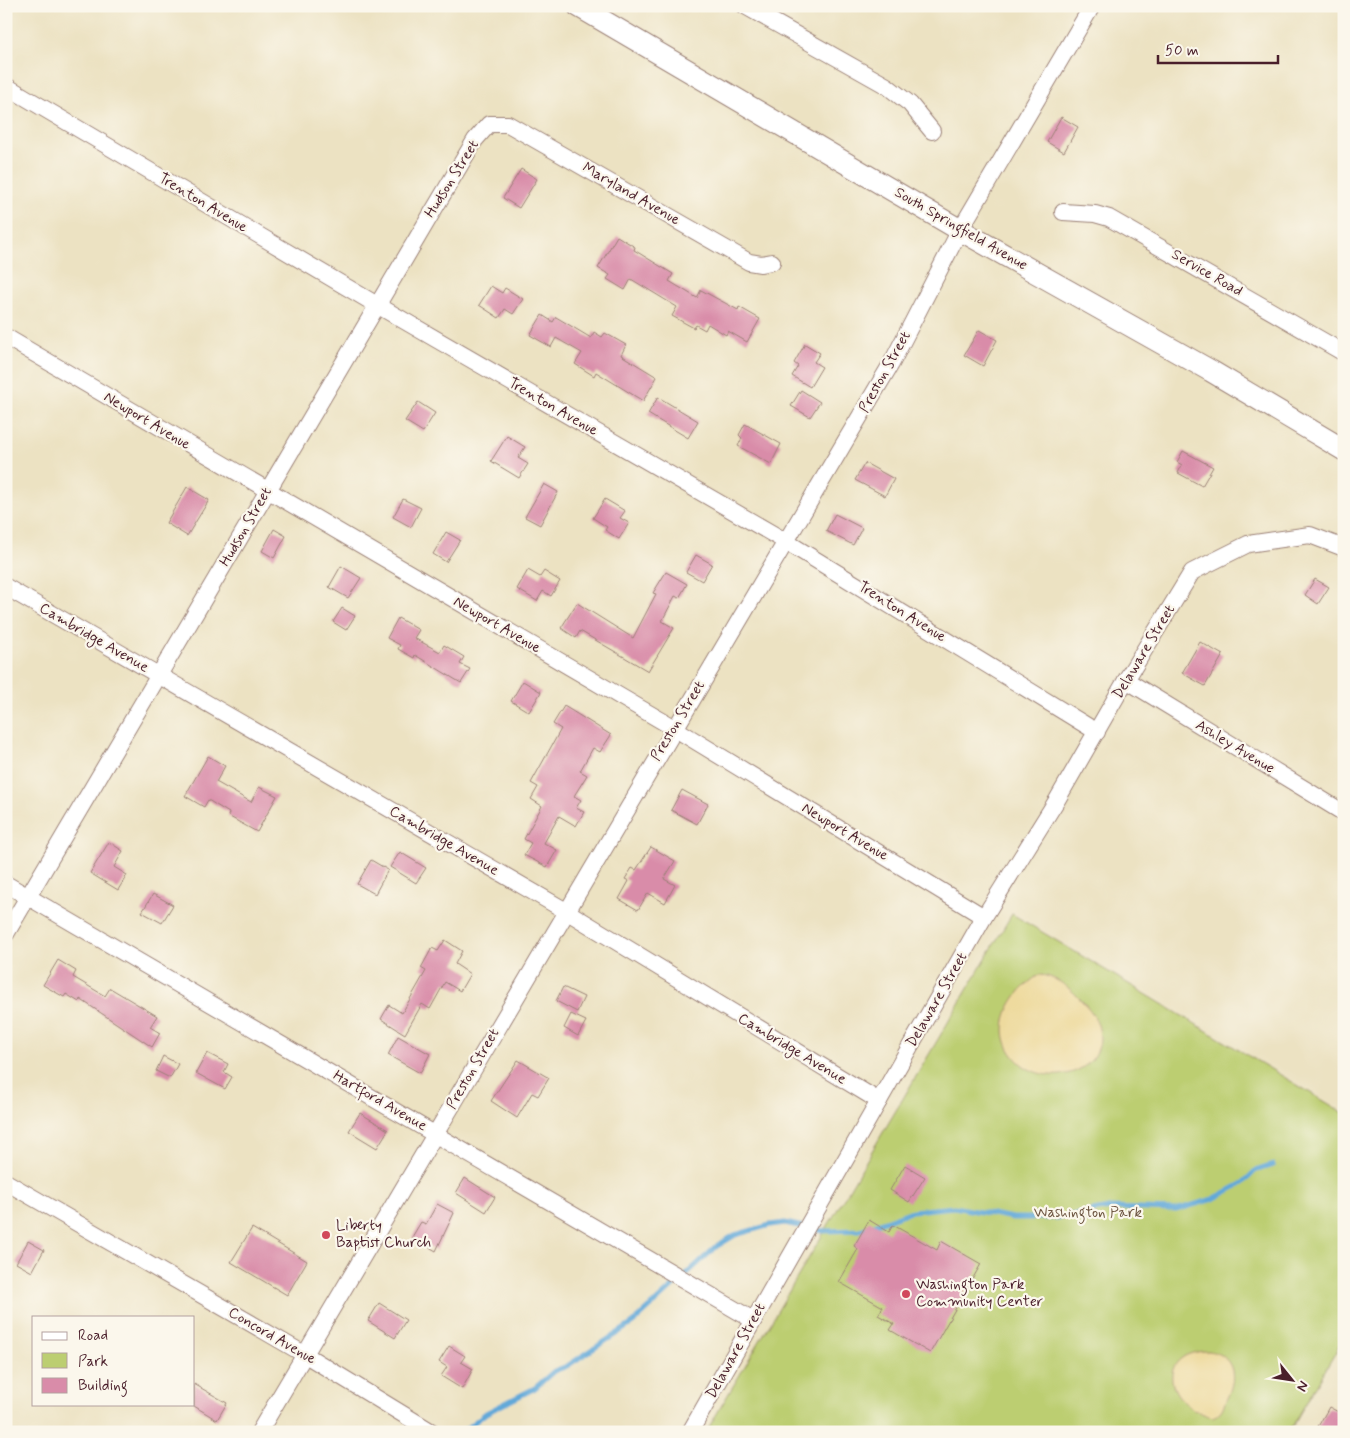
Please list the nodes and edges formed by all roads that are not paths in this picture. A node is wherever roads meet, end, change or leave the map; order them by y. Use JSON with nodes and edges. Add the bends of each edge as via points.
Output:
{"nodes":[{"id":1,"x":578,"y":6,"type":"edge"},
{"id":2,"x":745,"y":6,"type":"edge"},
{"id":3,"x":1092,"y":6,"type":"edge"},
{"id":4,"x":6,"y":86,"type":"edge"},
{"id":5,"x":490,"y":124,"type":"joint"},
{"id":6,"x":932,"y":131,"type":"dead end"},
{"id":7,"x":1063,"y":212,"type":"dead end"},
{"id":8,"x":960,"y":230,"type":"junction"},
{"id":9,"x":772,"y":262,"type":"dead end"},
{"id":10,"x":377,"y":305,"type":"junction"},
{"id":11,"x":6,"y":338,"type":"edge"},
{"id":12,"x":1344,"y":352,"type":"edge"},
{"id":13,"x":1344,"y":450,"type":"edge"},
{"id":14,"x":267,"y":491,"type":"junction"},
{"id":15,"x":785,"y":540,"type":"junction"},
{"id":16,"x":1344,"y":548,"type":"edge"},
{"id":17,"x":6,"y":587,"type":"edge"},
{"id":18,"x":159,"y":676,"type":"junction"},
{"id":19,"x":1126,"y":680,"type":"junction"},
{"id":20,"x":674,"y":728,"type":"junction"},
{"id":21,"x":1097,"y":732,"type":"junction"},
{"id":22,"x":1344,"y":814,"type":"edge"},
{"id":23,"x":6,"y":884,"type":"edge"},
{"id":24,"x":28,"y":897,"type":"junction"},
{"id":25,"x":566,"y":912,"type":"junction"},
{"id":26,"x":984,"y":917,"type":"junction"},
{"id":27,"x":6,"y":934,"type":"edge"},
{"id":28,"x":879,"y":1102,"type":"junction"},
{"id":29,"x":435,"y":1133,"type":"junction"},
{"id":30,"x":6,"y":1182,"type":"edge"},
{"id":31,"x":753,"y":1320,"type":"junction"},
{"id":32,"x":304,"y":1354,"type":"junction"},
{"id":33,"x":259,"y":1432,"type":"edge"},
{"id":34,"x":432,"y":1432,"type":"edge"},
{"id":35,"x":690,"y":1432,"type":"edge"}],
"edges":[{"from":1,"to":8,"type":"main road","name":"South Springfield Avenue"},
{"from":2,"to":6,"type":"street","via":[[887,86],[910,104]]},
{"from":3,"to":8,"type":"street","name":"Preston Street"},
{"from":4,"to":10,"type":"street","name":"Trenton Avenue"},
{"from":5,"to":9,"type":"street","name":"Maryland Avenue","via":[[508,124],[750,262]]},
{"from":5,"to":10,"type":"street","name":"Hudson Street","via":[[474,140]]},
{"from":7,"to":12,"type":"street","name":"Service Road","via":[[1109,218]]},
{"from":8,"to":13,"type":"main road","name":"South Springfield Avenue"},
{"from":8,"to":15,"type":"street","name":"Preston Street","via":[[891,364]]},
{"from":10,"to":14,"type":"street","name":"Hudson Street"},
{"from":10,"to":15,"type":"street","name":"Trenton Avenue"},
{"from":11,"to":14,"type":"street","name":"Newport Avenue"},
{"from":14,"to":18,"type":"street","name":"Hudson Street"},
{"from":14,"to":20,"type":"street","name":"Newport Avenue"},
{"from":15,"to":20,"type":"street","name":"Preston Street"},
{"from":15,"to":21,"type":"street","name":"Trenton Avenue"},
{"from":16,"to":19,"type":"street","name":"Delaware Street","via":[[1310,535],[1248,544],[1192,572]]},
{"from":17,"to":18,"type":"street","name":"Cambridge Avenue"},
{"from":18,"to":24,"type":"street","name":"Hudson Street"},
{"from":18,"to":25,"type":"street","name":"Cambridge Avenue"},
{"from":19,"to":21,"type":"street","name":"Delaware Street"},
{"from":19,"to":22,"type":"street","name":"Ashley Avenue"},
{"from":20,"to":25,"type":"street","name":"Preston Street"},
{"from":20,"to":26,"type":"street","name":"Newport Avenue"},
{"from":21,"to":26,"type":"street","name":"Delaware Street"},
{"from":23,"to":24,"type":"street","name":"Hartford Avenue"},
{"from":24,"to":27,"type":"street","name":"Hudson Street"},
{"from":24,"to":29,"type":"street","name":"Hartford Avenue"},
{"from":25,"to":28,"type":"street","name":"Cambridge Avenue"},
{"from":25,"to":29,"type":"street","name":"Preston Street"},
{"from":26,"to":28,"type":"street","name":"Delaware Street"},
{"from":28,"to":31,"type":"street","name":"Delaware Street"},
{"from":29,"to":31,"type":"street","name":"Hartford Avenue"},
{"from":29,"to":32,"type":"street","name":"Preston Street"},
{"from":30,"to":32,"type":"street","name":"Concord Avenue"},
{"from":31,"to":35,"type":"street","name":"Delaware Street"},
{"from":32,"to":33,"type":"street","name":"Preston Street"},
{"from":32,"to":34,"type":"street","name":"Concord Avenue"}]}
